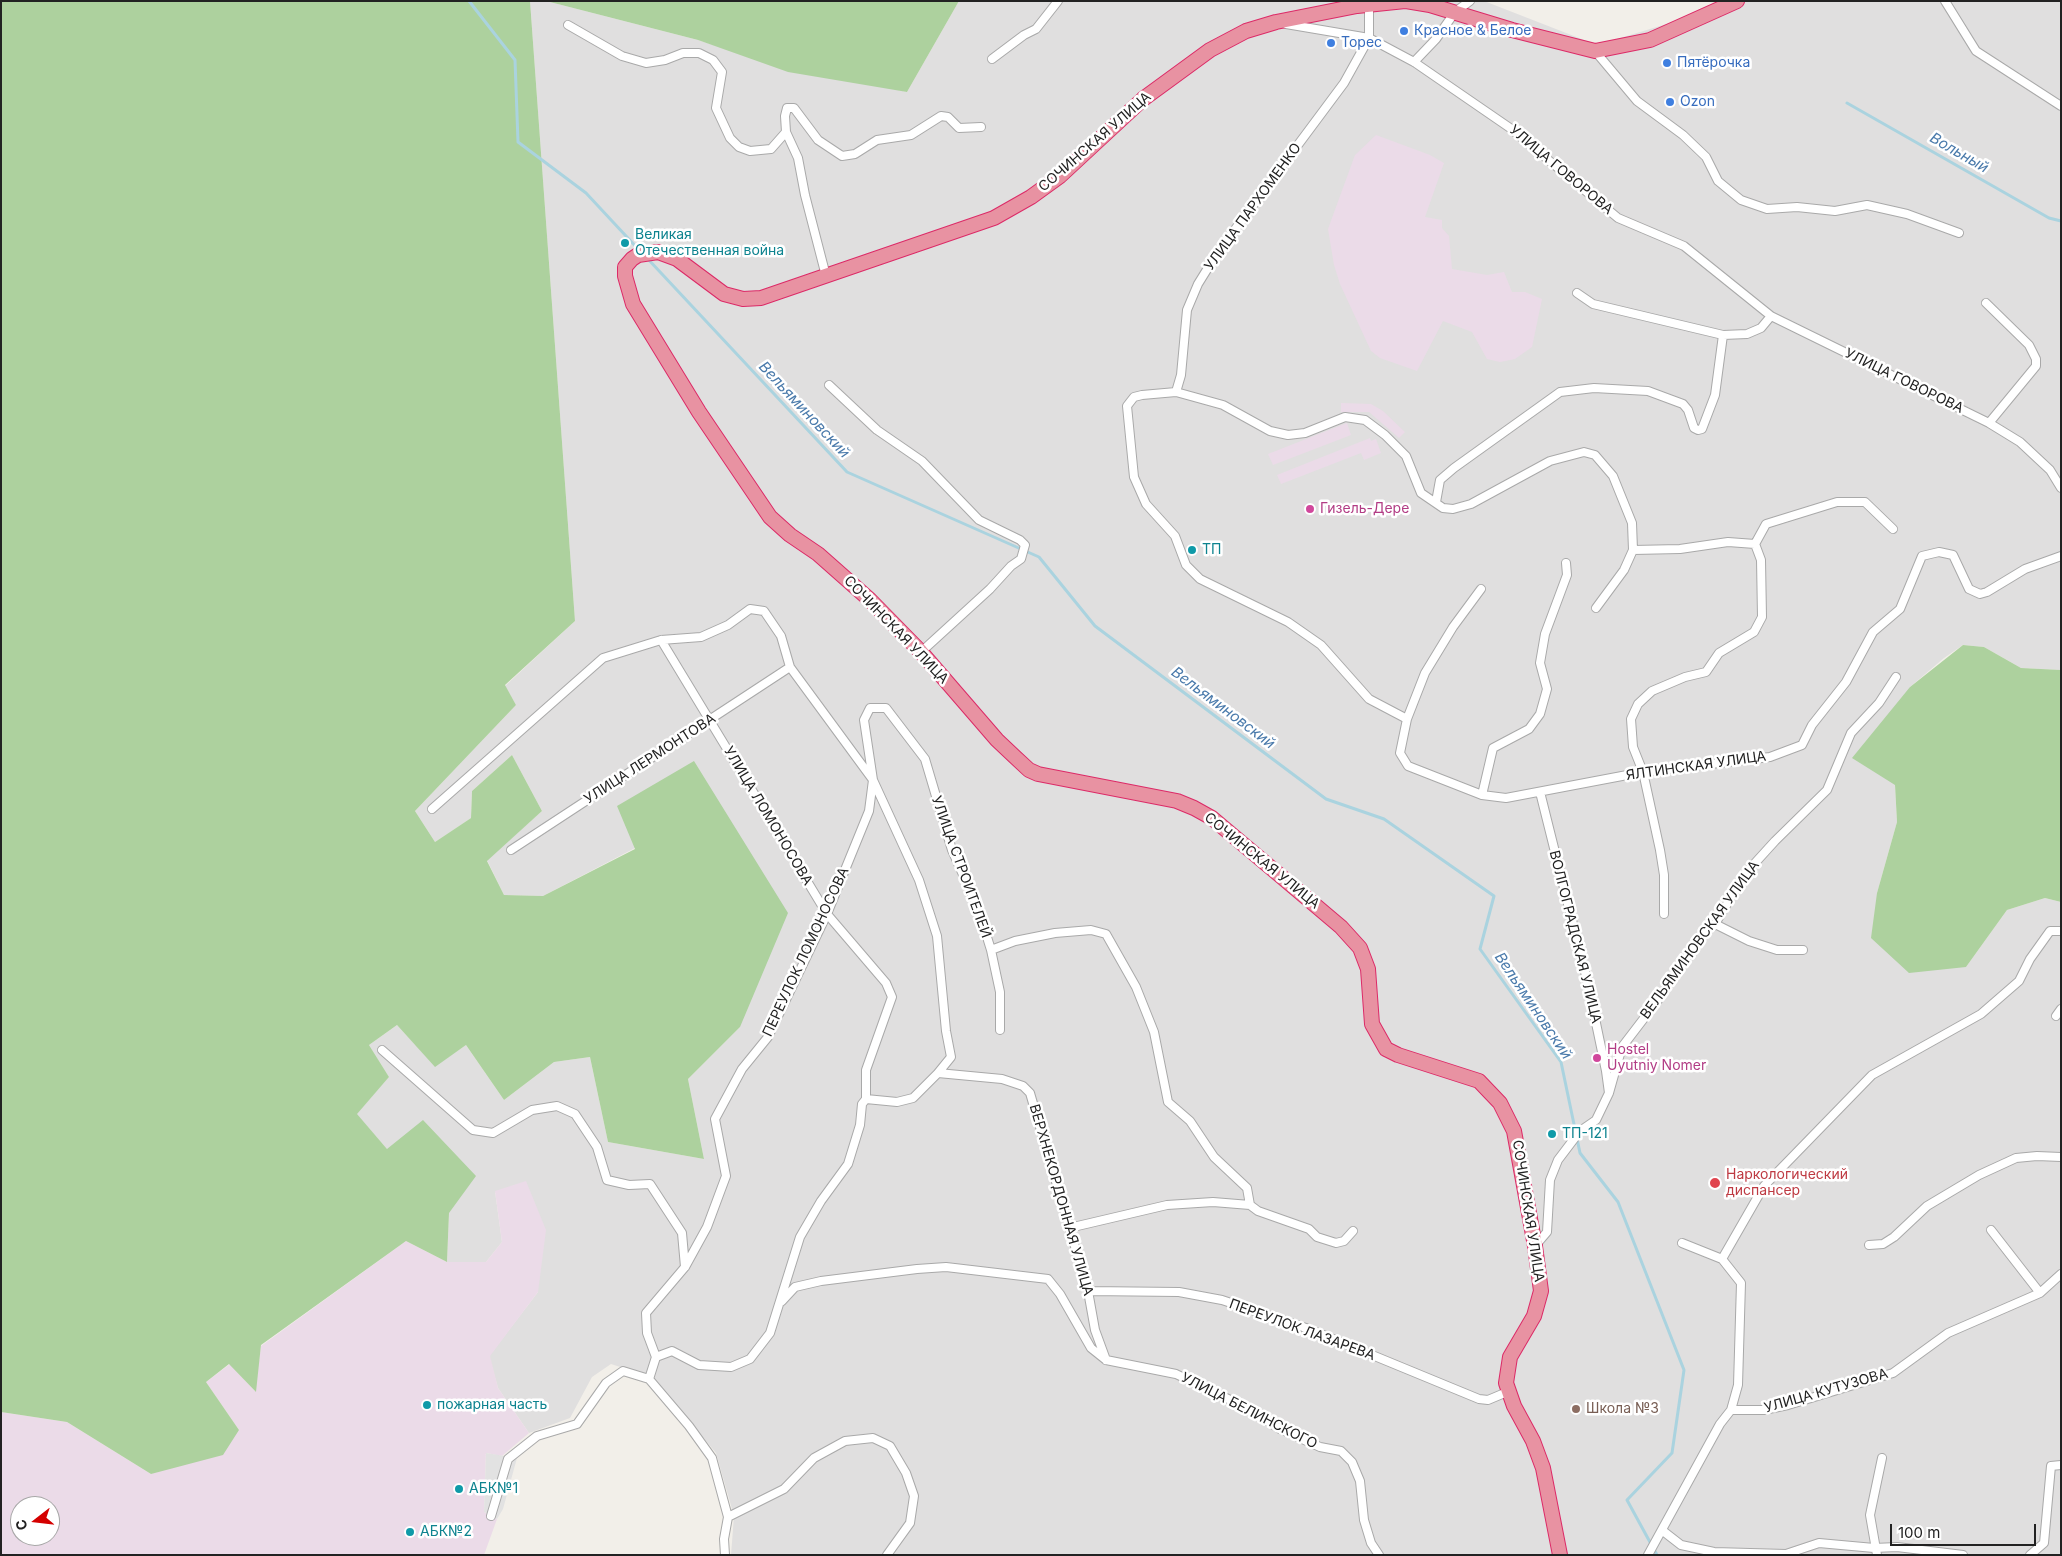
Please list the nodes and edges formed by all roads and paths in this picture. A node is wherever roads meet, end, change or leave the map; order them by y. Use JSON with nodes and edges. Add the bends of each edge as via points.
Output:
{"nodes":[{"id":1,"x":1058,"y":1,"type":"edge"},
{"id":2,"x":1397,"y":1,"type":"edge"},
{"id":3,"x":1405,"y":1,"type":"edge"},
{"id":4,"x":1470,"y":1,"type":"edge"},
{"id":5,"x":1737,"y":1,"type":"edge"},
{"id":6,"x":1945,"y":1,"type":"edge"},
{"id":7,"x":1359,"y":4,"type":"edge"},
{"id":8,"x":1456,"y":12,"type":"junction"},
{"id":9,"x":1276,"y":22,"type":"junction"},
{"id":10,"x":568,"y":25,"type":"dead end"},
{"id":11,"x":1369,"y":38,"type":"junction"},
{"id":12,"x":1595,"y":51,"type":"junction"},
{"id":13,"x":992,"y":59,"type":"dead end"},
{"id":14,"x":1414,"y":62,"type":"junction"},
{"id":15,"x":2061,"y":106,"type":"edge"},
{"id":16,"x":981,"y":127,"type":"dead end"},
{"id":17,"x":786,"y":132,"type":"junction"},
{"id":18,"x":1959,"y":233,"type":"dead end"},
{"id":19,"x":826,"y":276,"type":"junction"},
{"id":20,"x":1577,"y":293,"type":"dead end"},
{"id":21,"x":1986,"y":303,"type":"dead end"},
{"id":22,"x":1771,"y":316,"type":"junction"},
{"id":23,"x":1723,"y":335,"type":"junction"},
{"id":24,"x":829,"y":385,"type":"dead end"},
{"id":25,"x":1176,"y":392,"type":"junction"},
{"id":26,"x":1989,"y":423,"type":"junction"},
{"id":27,"x":2061,"y":488,"type":"edge"},
{"id":28,"x":1436,"y":502,"type":"junction"},
{"id":29,"x":1894,"y":528,"type":"dead end"},
{"id":30,"x":1755,"y":544,"type":"junction"},
{"id":31,"x":1633,"y":550,"type":"junction"},
{"id":32,"x":2061,"y":556,"type":"edge"},
{"id":33,"x":1566,"y":563,"type":"dead end"},
{"id":34,"x":1481,"y":589,"type":"dead end"},
{"id":35,"x":1596,"y":608,"type":"dead end"},
{"id":36,"x":661,"y":640,"type":"junction"},
{"id":37,"x":921,"y":652,"type":"junction"},
{"id":38,"x":790,"y":667,"type":"junction"},
{"id":39,"x":1896,"y":677,"type":"dead end"},
{"id":40,"x":1406,"y":718,"type":"junction"},
{"id":41,"x":710,"y":720,"type":"junction"},
{"id":42,"x":1643,"y":772,"type":"junction"},
{"id":43,"x":873,"y":780,"type":"junction"},
{"id":44,"x":1540,"y":792,"type":"junction"},
{"id":45,"x":1482,"y":794,"type":"junction"},
{"id":46,"x":432,"y":809,"type":"dead end"},
{"id":47,"x":511,"y":850,"type":"dead end"},
{"id":48,"x":827,"y":914,"type":"junction"},
{"id":49,"x":1664,"y":914,"type":"dead end"},
{"id":50,"x":1715,"y":924,"type":"junction"},
{"id":51,"x":2061,"y":930,"type":"edge"},
{"id":52,"x":991,"y":950,"type":"junction"},
{"id":53,"x":1803,"y":950,"type":"dead end"},
{"id":54,"x":1000,"y":1030,"type":"dead end"},
{"id":55,"x":382,"y":1050,"type":"dead end"},
{"id":56,"x":938,"y":1073,"type":"junction"},
{"id":57,"x":1609,"y":1093,"type":"junction"},
{"id":58,"x":864,"y":1102,"type":"junction"},
{"id":59,"x":2061,"y":1157,"type":"edge"},
{"id":60,"x":1250,"y":1205,"type":"junction"},
{"id":61,"x":1069,"y":1228,"type":"junction"},
{"id":62,"x":1991,"y":1230,"type":"dead end"},
{"id":63,"x":1353,"y":1231,"type":"dead end"},
{"id":64,"x":1682,"y":1243,"type":"dead end"},
{"id":65,"x":1869,"y":1245,"type":"dead end"},
{"id":66,"x":1535,"y":1246,"type":"junction"},
{"id":67,"x":1722,"y":1259,"type":"junction"},
{"id":68,"x":685,"y":1267,"type":"junction"},
{"id":69,"x":2061,"y":1274,"type":"edge"},
{"id":70,"x":1088,"y":1291,"type":"junction"},
{"id":71,"x":2040,"y":1293,"type":"junction"},
{"id":72,"x":781,"y":1302,"type":"junction"},
{"id":73,"x":656,"y":1357,"type":"junction"},
{"id":74,"x":1106,"y":1360,"type":"junction"},
{"id":75,"x":649,"y":1379,"type":"junction"},
{"id":76,"x":1508,"y":1392,"type":"junction"},
{"id":77,"x":1731,"y":1410,"type":"junction"},
{"id":78,"x":1882,"y":1458,"type":"dead end"},
{"id":79,"x":2061,"y":1465,"type":"edge"},
{"id":80,"x":491,"y":1516,"type":"dead end"},
{"id":81,"x":728,"y":1517,"type":"junction"},
{"id":82,"x":1663,"y":1531,"type":"junction"},
{"id":83,"x":1876,"y":1551,"type":"edge"},
{"id":84,"x":1786,"y":1554,"type":"edge"},
{"id":85,"x":725,"y":1555,"type":"edge"},
{"id":86,"x":887,"y":1555,"type":"edge"},
{"id":87,"x":1379,"y":1555,"type":"edge"},
{"id":88,"x":1560,"y":1555,"type":"edge"},
{"id":89,"x":1648,"y":1555,"type":"edge"},
{"id":90,"x":1963,"y":1555,"type":"edge"},
{"id":91,"x":2030,"y":1555,"type":"edge"}],
"edges":[{"from":1,"to":13,"type":"street","via":[[1036,29]]},
{"from":2,"to":3,"type":"highway","name":"СОЧИНСКАЯ УЛИЦА"},
{"from":2,"to":7,"type":"highway","name":"СОЧИНСКАЯ УЛИЦА"},
{"from":3,"to":8,"type":"highway","name":"СОЧИНСКАЯ УЛИЦА"},
{"from":4,"to":8,"type":"street"},
{"from":5,"to":12,"type":"highway","name":"СОЧИНСКАЯ УЛИЦА","via":[[1650,40]]},
{"from":6,"to":15,"type":"street","via":[[1976,51]]},
{"from":7,"to":9,"type":"highway","name":"СОЧИНСКАЯ УЛИЦА"},
{"from":7,"to":11,"type":"street"},
{"from":8,"to":12,"type":"highway","name":"СОЧИНСКАЯ УЛИЦА"},
{"from":8,"to":14,"type":"street"},
{"from":9,"to":11,"type":"street","name":"УЛИЦА ГОВОРОВА"},
{"from":9,"to":19,"type":"highway","name":"СОЧИНСКАЯ УЛИЦА","via":[[1246,31],[1210,50],[1142,99],[1060,176],[994,218]]},
{"from":10,"to":17,"type":"street","via":[[622,56],[646,63],[691,53],[713,60],[722,72],[716,108],[730,138],[739,148],[750,151],[771,149]]},
{"from":11,"to":14,"type":"street","name":"УЛИЦА ГОВОРОВА"},
{"from":11,"to":25,"type":"street","name":"УЛИЦА ПАРХОМЕНКО","via":[[1344,83],[1198,284],[1187,310],[1181,375]]},
{"from":12,"to":18,"type":"street","via":[[1637,101],[1683,135],[1706,157],[1718,181],[1741,200],[1767,209],[1835,211],[1867,205],[1907,214]]},
{"from":14,"to":22,"type":"street","name":"УЛИЦА ГОВОРОВА","via":[[1510,128],[1618,218],[1684,246]]},
{"from":16,"to":17,"type":"street","via":[[960,128],[948,117],[941,116],[911,135],[877,140],[855,154],[842,156],[818,140],[794,108],[787,108],[784,116]]},
{"from":17,"to":19,"type":"street","via":[[798,158]]},
{"from":19,"to":37,"type":"highway","name":"СОЧИНСКАЯ УЛИЦА","via":[[761,298],[743,300],[724,294],[677,259],[658,252],[644,253],[625,267],[627,289],[633,304],[760,504],[790,535],[818,554],[870,600]]},
{"from":20,"to":23,"type":"street","via":[[1594,304]]},
{"from":21,"to":26,"type":"street","via":[[2029,345],[2036,359],[2036,366]]},
{"from":22,"to":23,"type":"street","via":[[1761,328],[1747,334]]},
{"from":22,"to":26,"type":"street","name":"УЛИЦА ГОВОРОВА"},
{"from":23,"to":28,"type":"street","via":[[1715,396],[1702,429],[1694,428],[1683,404],[1648,390],[1594,388],[1560,392],[1440,480]]},
{"from":24,"to":37,"type":"street","via":[[877,430],[922,461],[979,520],[1025,545],[1022,557]]},
{"from":25,"to":28,"type":"street","via":[[1223,405],[1270,431],[1288,435],[1305,433],[1345,417],[1365,420],[1406,456],[1421,493]]},
{"from":25,"to":40,"type":"street","via":[[1151,392],[1134,397],[1127,406],[1134,477],[1146,504],[1175,536],[1186,566],[1200,579],[1297,628],[1321,645],[1369,699]]},
{"from":26,"to":27,"type":"street","name":"УЛИЦА ГОВОРОВА","via":[[2020,442],[2050,470]]},
{"from":28,"to":31,"type":"street","via":[[1443,508],[1453,509],[1471,504],[1550,461],[1584,452],[1595,455],[1613,476],[1632,523]]},
{"from":29,"to":30,"type":"street","via":[[1865,502],[1837,502],[1766,524]]},
{"from":30,"to":31,"type":"street","via":[[1728,542],[1680,549]]},
{"from":30,"to":42,"type":"street","via":[[1761,560],[1762,617],[1754,632],[1719,653],[1706,672],[1652,691],[1638,704],[1631,719],[1633,747]]},
{"from":31,"to":35,"type":"street","via":[[1624,570]]},
{"from":32,"to":42,"type":"street","name":"ЯЛТИНСКАЯ УЛИЦА","via":[[2025,569],[1980,594],[1969,589],[1954,555],[1939,552],[1922,556],[1900,609],[1873,632],[1846,682],[1812,725],[1802,746],[1770,757]]},
{"from":33,"to":45,"type":"street","via":[[1567,575],[1545,634],[1540,663],[1548,689],[1540,714],[1529,729],[1493,748]]},
{"from":34,"to":40,"type":"street","via":[[1453,627]]},
{"from":36,"to":38,"type":"street","via":[[701,637],[750,609],[764,611],[781,636]]},
{"from":36,"to":41,"type":"street","name":"УЛИЦА ЛОМОНОСОВА"},
{"from":36,"to":46,"type":"street","via":[[603,658]]},
{"from":37,"to":66,"type":"highway","name":"СОЧИНСКАЯ УЛИЦА","via":[[997,740],[1029,770],[1067,782],[1132,792],[1194,808],[1238,839],[1342,928],[1365,958],[1372,1024],[1381,1044],[1398,1055],[1479,1081],[1506,1113],[1514,1131]]},
{"from":38,"to":41,"type":"street","name":"УЛИЦА ЛЕРМОНТОВА"},
{"from":38,"to":43,"type":"street"},
{"from":39,"to":50,"type":"street","name":"ВЕЛЬЯМИНОВСКАЯ УЛИЦА","via":[[1879,703],[1851,733],[1827,790],[1746,874]]},
{"from":40,"to":45,"type":"street","name":"ЯЛТИНСКАЯ УЛИЦА","via":[[1400,753],[1408,766]]},
{"from":41,"to":47,"type":"street","name":"УЛИЦА ЛЕРМОНТОВА"},
{"from":41,"to":48,"type":"street","name":"УЛИЦА ЛОМОНОСОВА"},
{"from":42,"to":44,"type":"street","name":"ЯЛТИНСКАЯ УЛИЦА"},
{"from":42,"to":49,"type":"street","via":[[1662,858]]},
{"from":43,"to":48,"type":"street","name":"ПЕРЕУЛОК ЛОМОНОСОВА","via":[[869,811]]},
{"from":43,"to":52,"type":"street","name":"УЛИЦА СТРОИТЕЛЕЙ","via":[[864,720],[870,708],[886,708],[925,759],[952,850],[978,908]]},
{"from":43,"to":56,"type":"street","via":[[919,880],[938,936],[951,1057]]},
{"from":44,"to":45,"type":"street","name":"ЯЛТИНСКАЯ УЛИЦА","via":[[1506,798]]},
{"from":44,"to":57,"type":"street","name":"ВОЛГОГРАДСКАЯ УЛИЦА","via":[[1587,980]]},
{"from":48,"to":58,"type":"street","name":"УЛИЦА ЛОМОНОСОВА","via":[[886,983],[892,997],[866,1070]]},
{"from":48,"to":68,"type":"street","name":"ПЕРЕУЛОК ЛОМОНОСОВА","via":[[768,1038],[742,1069],[715,1119],[726,1176],[707,1227]]},
{"from":50,"to":53,"type":"street","via":[[1749,941],[1777,950]]},
{"from":50,"to":57,"type":"street","name":"ВЕЛЬЯМИНОВСКАЯ УЛИЦА","via":[[1699,939],[1622,1047]]},
{"from":51,"to":67,"type":"street","via":[[2050,931],[2019,981],[1981,1014],[1872,1075],[1764,1186]]},
{"from":52,"to":54,"type":"street","name":"УЛИЦА СТРОИТЕЛЕЙ","via":[[1000,992]]},
{"from":52,"to":60,"type":"street","name":"УЛИЦА СТРОИТЕЛЕЙ","via":[[1015,941],[1055,933],[1091,930],[1106,934],[1136,987],[1154,1032],[1168,1102],[1190,1121],[1214,1157],[1247,1188]]},
{"from":55,"to":68,"type":"street","via":[[473,1130],[493,1133],[532,1110],[557,1106],[575,1114],[597,1147],[607,1180],[630,1185],[650,1184],[682,1233]]},
{"from":56,"to":58,"type":"street","via":[[913,1098],[897,1102]]},
{"from":56,"to":61,"type":"street","name":"ВЕРХНЕКОРДОННАЯ УЛИЦА","via":[[1002,1079],[1024,1086],[1030,1093]]},
{"from":57,"to":66,"type":"street","via":[[1596,1120],[1580,1131],[1558,1160],[1550,1180],[1547,1232]]},
{"from":58,"to":72,"type":"street","name":"УЛИЦА ЛОМОНОСОВА","via":[[848,1164],[800,1237]]},
{"from":59,"to":65,"type":"street","via":[[2016,1158],[1979,1175],[1927,1206],[1894,1237],[1882,1244]]},
{"from":60,"to":61,"type":"street","via":[[1213,1202],[1167,1204]]},
{"from":60,"to":63,"type":"street","via":[[1336,1243],[1344,1241]]},
{"from":61,"to":70,"type":"street","name":"ВЕРХНЕКОРДОННАЯ УЛИЦА"},
{"from":62,"to":71,"type":"street"},
{"from":64,"to":67,"type":"street"},
{"from":66,"to":76,"type":"highway","name":"СОЧИНСКАЯ УЛИЦА","via":[[1541,1291],[1534,1316],[1510,1357],[1506,1383]]},
{"from":67,"to":77,"type":"street","via":[[1741,1282],[1738,1385]]},
{"from":68,"to":73,"type":"street","name":"ПЕРЕУЛОК ЛОМОНОСОВА","via":[[646,1313],[646,1333]]},
{"from":69,"to":71,"type":"street","name":"УЛИЦА КУТУЗОВА"},
{"from":70,"to":74,"type":"street","name":"ВЕРХНЕКОРДОННАЯ УЛИЦА","via":[[1095,1330]]},
{"from":70,"to":76,"type":"street","name":"ПЕРЕУЛОК ЛАЗАРЕВА","via":[[1179,1292],[1222,1300],[1309,1329],[1479,1399],[1488,1400]]},
{"from":71,"to":77,"type":"street","name":"УЛИЦА КУТУЗОВА","via":[[1948,1333],[1893,1373],[1788,1405],[1764,1410]]},
{"from":72,"to":73,"type":"street","name":"УЛИЦА ЛОМОНОСОВА","via":[[770,1333],[750,1359],[731,1367],[699,1365],[672,1351]]},
{"from":72,"to":74,"type":"street","via":[[795,1287],[917,1269],[946,1267],[1034,1276],[1048,1279],[1091,1348]]},
{"from":73,"to":75,"type":"street"},
{"from":74,"to":87,"type":"street","name":"УЛИЦА БЕЛИНСКОГО","via":[[1176,1374],[1243,1406],[1280,1429],[1320,1447],[1341,1451],[1352,1462],[1360,1481],[1364,1520],[1371,1543]]},
{"from":75,"to":80,"type":"street","via":[[623,1372],[606,1383],[577,1424],[537,1436],[508,1459]]},
{"from":75,"to":81,"type":"street","via":[[712,1458]]},
{"from":76,"to":88,"type":"highway","name":"СОЧИНСКАЯ УЛИЦА","via":[[1533,1441],[1542,1468]]},
{"from":77,"to":82,"type":"street","via":[[1720,1424]]},
{"from":78,"to":83,"type":"street","via":[[1870,1515]]},
{"from":79,"to":91,"type":"street","via":[[2051,1466],[2044,1543]]},
{"from":81,"to":85,"type":"street"},
{"from":81,"to":86,"type":"street","via":[[784,1489],[814,1458],[845,1441],[873,1438],[890,1446],[906,1473],[914,1496],[910,1523]]},
{"from":82,"to":84,"type":"street","via":[[1681,1545],[1714,1552]]},
{"from":82,"to":89,"type":"street"},
{"from":83,"to":84,"type":"street","via":[[1819,1543]]},
{"from":83,"to":90,"type":"street","via":[[1897,1547]]}]}
